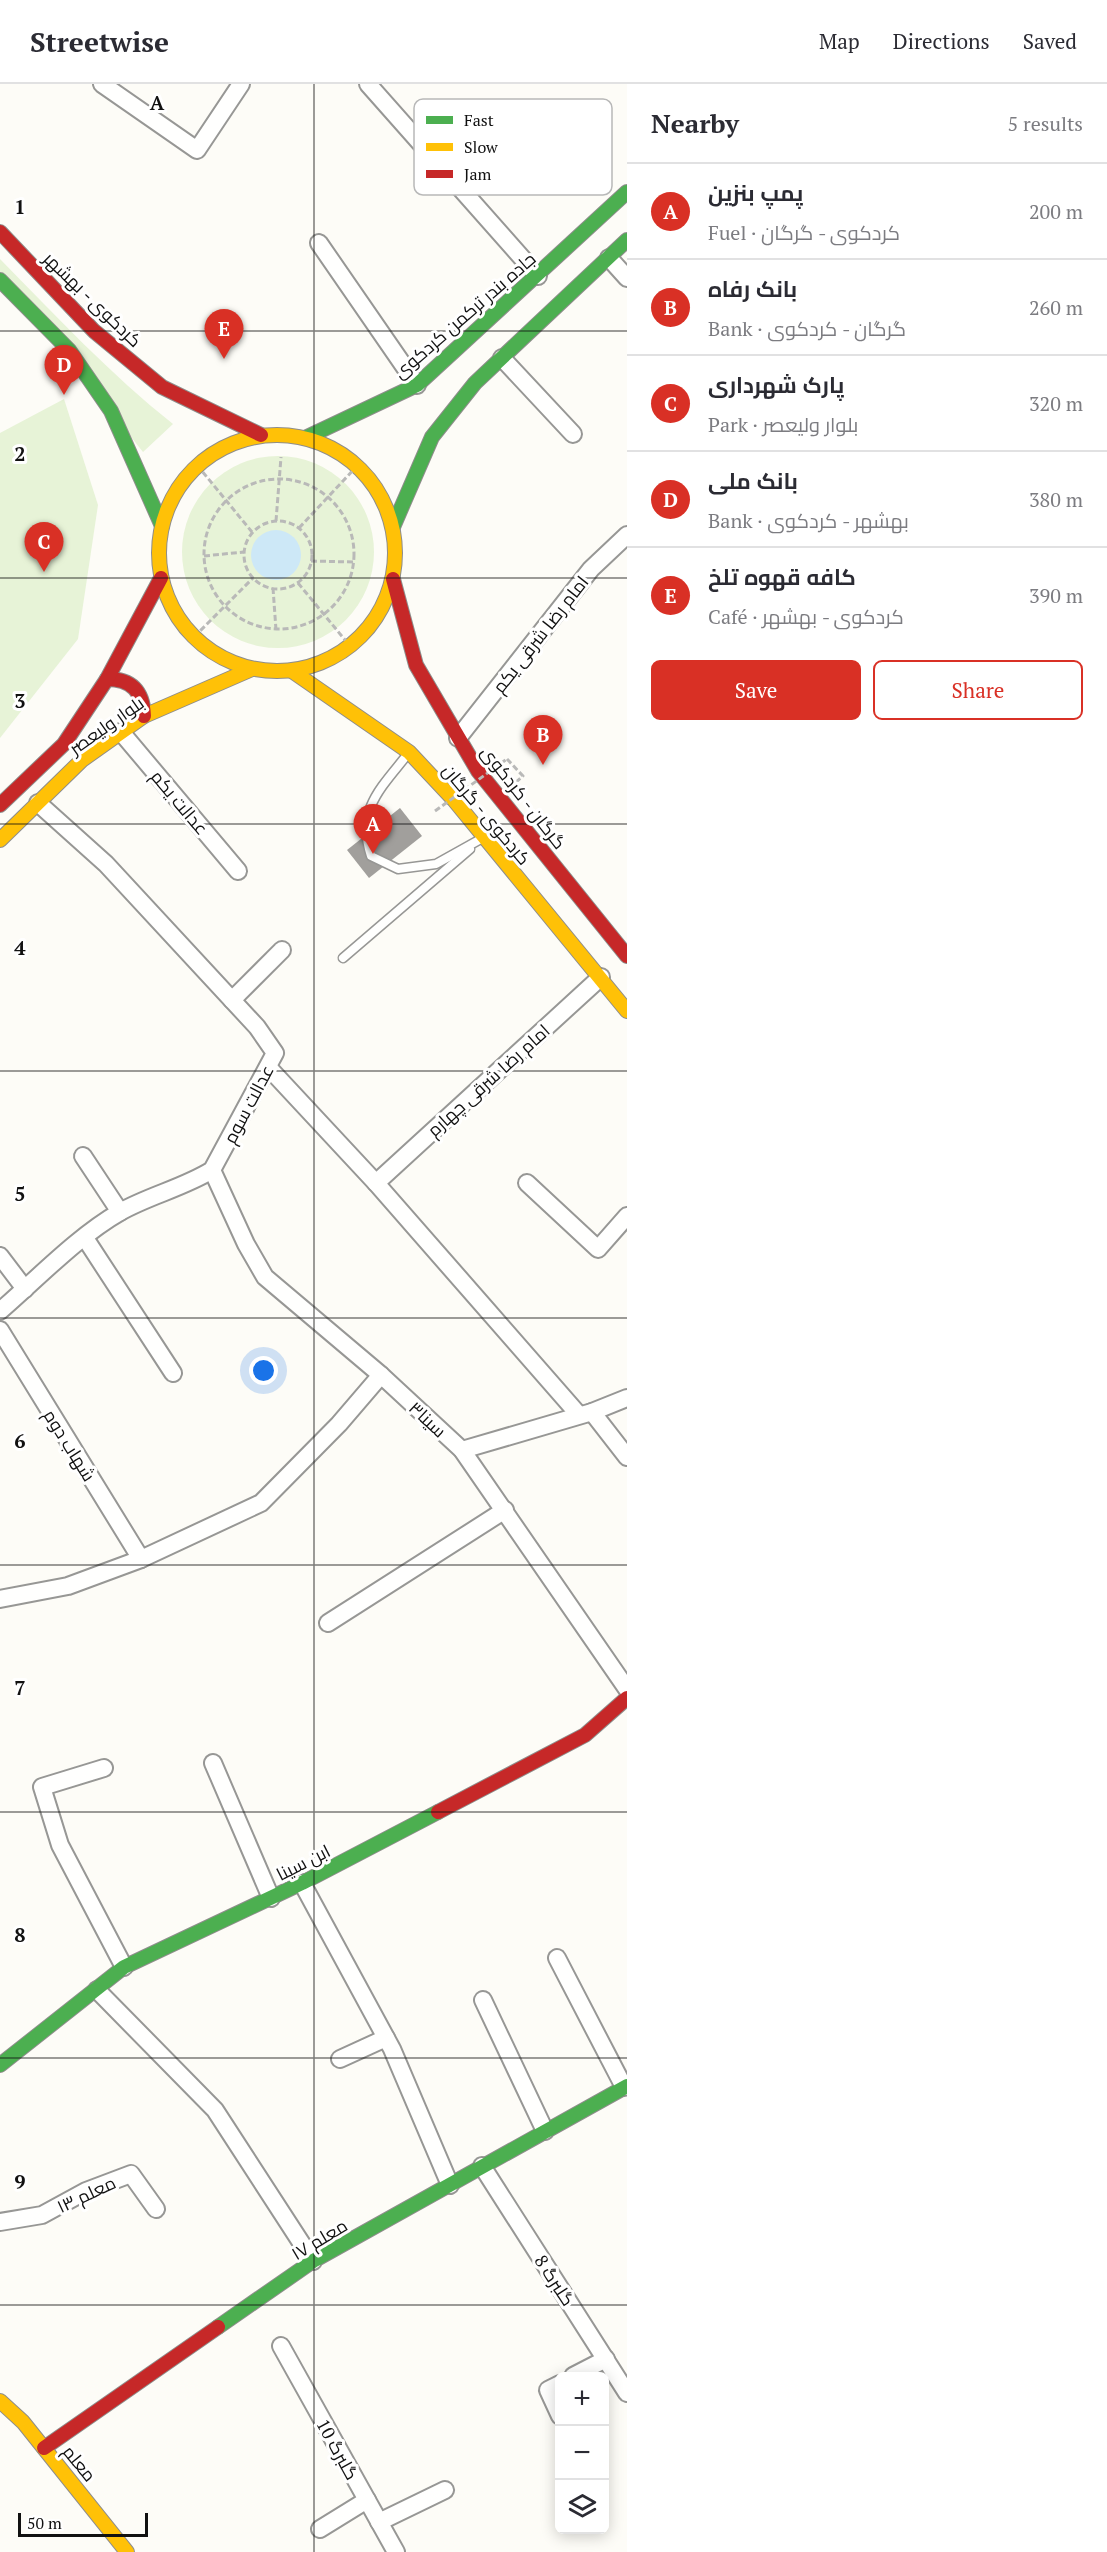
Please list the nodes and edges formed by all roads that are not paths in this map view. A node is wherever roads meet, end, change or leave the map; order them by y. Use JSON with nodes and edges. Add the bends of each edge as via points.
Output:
{"nodes":[{"id":1,"x":102,"y":84,"type":"edge"},
{"id":2,"x":241,"y":84,"type":"edge"},
{"id":3,"x":368,"y":84,"type":"edge"},
{"id":4,"x":414,"y":136,"type":"edge"},
{"id":5,"x":627,"y":192,"type":"edge"},
{"id":6,"x":466,"y":195,"type":"edge"},
{"id":7,"x":0,"y":232,"type":"edge"},
{"id":8,"x":627,"y":240,"type":"edge"},
{"id":9,"x":319,"y":243,"type":"dead end"},
{"id":10,"x":609,"y":258,"type":"junction"},
{"id":11,"x":538,"y":276,"type":"junction"},
{"id":12,"x":627,"y":278,"type":"edge"},
{"id":13,"x":0,"y":280,"type":"edge"},
{"id":14,"x":502,"y":358,"type":"junction"},
{"id":15,"x":417,"y":385,"type":"junction"},
{"id":16,"x":573,"y":434,"type":"dead end"},
{"id":17,"x":261,"y":435,"type":"junction"},
{"id":18,"x":305,"y":438,"type":"junction"},
{"id":19,"x":162,"y":526,"type":"junction"},
{"id":20,"x":393,"y":526,"type":"junction"},
{"id":21,"x":627,"y":535,"type":"edge"},
{"id":22,"x":161,"y":578,"type":"junction"},
{"id":23,"x":393,"y":579,"type":"junction"},
{"id":24,"x":252,"y":669,"type":"junction"},
{"id":25,"x":292,"y":671,"type":"junction"},
{"id":26,"x":107,"y":679,"type":"junction"},
{"id":27,"x":144,"y":716,"type":"junction"},
{"id":28,"x":122,"y":732,"type":"junction"},
{"id":29,"x":458,"y":738,"type":"junction"},
{"id":30,"x":409,"y":752,"type":"junction"},
{"id":31,"x":38,"y":803,"type":"junction"},
{"id":32,"x":0,"y":805,"type":"edge"},
{"id":33,"x":484,"y":837,"type":"junction"},
{"id":34,"x":0,"y":840,"type":"edge"},
{"id":35,"x":238,"y":871,"type":"dead end"},
{"id":36,"x":282,"y":950,"type":"dead end"},
{"id":37,"x":627,"y":956,"type":"edge"},
{"id":38,"x":343,"y":958,"type":"dead end"},
{"id":39,"x":601,"y":977,"type":"junction"},
{"id":40,"x":232,"y":1000,"type":"junction"},
{"id":41,"x":627,"y":1011,"type":"edge"},
{"id":42,"x":268,"y":1067,"type":"junction"},
{"id":43,"x":83,"y":1156,"type":"dead end"},
{"id":44,"x":212,"y":1170,"type":"junction"},
{"id":45,"x":376,"y":1183,"type":"junction"},
{"id":46,"x":527,"y":1183,"type":"dead end"},
{"id":47,"x":120,"y":1212,"type":"junction"},
{"id":48,"x":627,"y":1216,"type":"edge"},
{"id":49,"x":85,"y":1238,"type":"junction"},
{"id":50,"x":0,"y":1256,"type":"edge"},
{"id":51,"x":25,"y":1289,"type":"junction"},
{"id":52,"x":0,"y":1311,"type":"edge"},
{"id":53,"x":0,"y":1330,"type":"edge"},
{"id":54,"x":173,"y":1373,"type":"dead end"},
{"id":55,"x":381,"y":1375,"type":"junction"},
{"id":56,"x":627,"y":1398,"type":"edge"},
{"id":57,"x":586,"y":1413,"type":"junction"},
{"id":58,"x":462,"y":1450,"type":"junction"},
{"id":59,"x":627,"y":1457,"type":"edge"},
{"id":60,"x":505,"y":1510,"type":"junction"},
{"id":61,"x":141,"y":1559,"type":"junction"},
{"id":62,"x":0,"y":1599,"type":"edge"},
{"id":63,"x":328,"y":1623,"type":"dead end"},
{"id":64,"x":627,"y":1689,"type":"edge"},
{"id":65,"x":627,"y":1698,"type":"edge"},
{"id":66,"x":213,"y":1763,"type":"dead end"},
{"id":67,"x":104,"y":1768,"type":"dead end"},
{"id":68,"x":302,"y":1883,"type":"junction"},
{"id":69,"x":271,"y":1898,"type":"junction"},
{"id":70,"x":557,"y":1959,"type":"dead end"},
{"id":71,"x":124,"y":1967,"type":"junction"},
{"id":72,"x":97,"y":1990,"type":"junction"},
{"id":73,"x":483,"y":2000,"type":"dead end"},
{"id":74,"x":386,"y":2038,"type":"junction"},
{"id":75,"x":340,"y":2059,"type":"dead end"},
{"id":76,"x":0,"y":2065,"type":"edge"},
{"id":77,"x":626,"y":2086,"type":"edge"},
{"id":78,"x":545,"y":2131,"type":"junction"},
{"id":79,"x":482,"y":2166,"type":"junction"},
{"id":80,"x":450,"y":2185,"type":"junction"},
{"id":81,"x":156,"y":2209,"type":"dead end"},
{"id":82,"x":0,"y":2222,"type":"edge"},
{"id":83,"x":313,"y":2261,"type":"junction"},
{"id":84,"x":281,"y":2346,"type":"dead end"},
{"id":85,"x":606,"y":2359,"type":"junction"},
{"id":86,"x":581,"y":2372,"type":"edge"},
{"id":87,"x":555,"y":2386,"type":"edge"},
{"id":88,"x":627,"y":2393,"type":"edge"},
{"id":89,"x":1,"y":2403,"type":"edge"},
{"id":90,"x":555,"y":2405,"type":"edge"},
{"id":91,"x":44,"y":2448,"type":"junction"},
{"id":92,"x":445,"y":2490,"type":"dead end"},
{"id":93,"x":367,"y":2500,"type":"junction"},
{"id":94,"x":380,"y":2522,"type":"junction"},
{"id":95,"x":320,"y":2529,"type":"dead end"},
{"id":96,"x":127,"y":2552,"type":"edge"},
{"id":97,"x":396,"y":2552,"type":"edge"}],
"edges":[{"from":1,"to":2,"type":"street","via":[[197,150]]},
{"from":3,"to":4,"type":"street"},
{"from":5,"to":11,"type":"main road","name":"جاده بندر ترکمن کردکوی"},
{"from":6,"to":11,"type":"street"},
{"from":7,"to":17,"type":"main road","name":"کردکوی - بهشهر","via":[[94,331],[162,387]]},
{"from":8,"to":10,"type":"main road"},
{"from":9,"to":15,"type":"street"},
{"from":10,"to":12,"type":"street"},
{"from":10,"to":14,"type":"main road"},
{"from":11,"to":15,"type":"main road","name":"جاده بندر ترکمن کردکوی"},
{"from":13,"to":19,"type":"main road","via":[[69,350],[111,411]]},
{"from":14,"to":16,"type":"street"},
{"from":14,"to":20,"type":"main road","via":[[475,383],[432,437]]},
{"from":15,"to":18,"type":"main road","name":"جاده بندر ترکمن کردکوی"},
{"from":17,"to":18,"type":"main road"},
{"from":17,"to":19,"type":"main road","via":[[216,451],[197,465],[169,503]]},
{"from":18,"to":20,"type":"main road","via":[[333,449],[357,466],[373,484]]},
{"from":19,"to":22,"type":"main road"},
{"from":20,"to":23,"type":"main road"},
{"from":21,"to":29,"type":"street","name":"امام رضا شرقی یکم","via":[[591,569]]},
{"from":22,"to":24,"type":"main road","via":[[174,609],[194,637],[221,656]]},
{"from":22,"to":26,"type":"main road","name":"بلوار ولیعصر"},
{"from":23,"to":25,"type":"main road","via":[[377,616],[350,646],[322,662]]},
{"from":23,"to":29,"type":"main road","name":"گرگان - کردکوی","via":[[416,665]]},
{"from":24,"to":25,"type":"main road"},
{"from":24,"to":27,"type":"main road","name":"بلوار ولیعصر"},
{"from":25,"to":30,"type":"main road","name":"کردکوی - گرگان"},
{"from":26,"to":27,"type":"main road","via":[[128,680],[136,686],[142,696]]},
{"from":26,"to":32,"type":"main road","name":"بلوار ولیعصر","via":[[64,744]]},
{"from":27,"to":28,"type":"main road","name":"بلوار ولیعصر"},
{"from":28,"to":31,"type":"main road","name":"بلوار ولیعصر","via":[[82,760]]},
{"from":28,"to":35,"type":"street","name":"عدالت یکم"},
{"from":29,"to":37,"type":"main road","name":"گرگان - کردکوی","via":[[478,771]]},
{"from":30,"to":33,"type":"main road","name":"کردکوی - گرگان"},
{"from":30,"to":33,"type":"lane","via":[[371,800],[365,826],[371,856],[398,869],[436,864]]},
{"from":31,"to":34,"type":"main road","name":"بلوار ولیعصر"},
{"from":31,"to":40,"type":"street","name":"عدالت سوم","via":[[106,864]]},
{"from":33,"to":38,"type":"lane"},
{"from":33,"to":39,"type":"main road","name":"کردکوی - گرگان"},
{"from":36,"to":40,"type":"street"},
{"from":39,"to":41,"type":"main road","name":"کردکوی - گرگان"},
{"from":39,"to":45,"type":"street","name":"امام رضا شرقی چهارم"},
{"from":40,"to":42,"type":"street","name":"عدالت سوم","via":[[275,1053]]},
{"from":42,"to":44,"type":"street","name":"عدالت سوم"},
{"from":42,"to":45,"type":"street"},
{"from":43,"to":47,"type":"street"},
{"from":44,"to":47,"type":"street"},
{"from":44,"to":55,"type":"street","name":"سینا۳","via":[[265,1277]]},
{"from":45,"to":57,"type":"street"},
{"from":46,"to":48,"type":"street","via":[[598,1249]]},
{"from":47,"to":49,"type":"street"},
{"from":49,"to":51,"type":"street"},
{"from":49,"to":54,"type":"street"},
{"from":50,"to":51,"type":"street"},
{"from":51,"to":52,"type":"street"},
{"from":53,"to":61,"type":"street","name":"شهاب دوم"},
{"from":55,"to":58,"type":"street","name":"سینا۳"},
{"from":55,"to":61,"type":"street","via":[[261,1503]]},
{"from":56,"to":57,"type":"street"},
{"from":57,"to":58,"type":"street"},
{"from":57,"to":59,"type":"street"},
{"from":58,"to":60,"type":"street","name":"سینا۳"},
{"from":60,"to":63,"type":"street"},
{"from":60,"to":64,"type":"street","name":"سینا۳"},
{"from":61,"to":62,"type":"street","via":[[68,1586]]},
{"from":65,"to":68,"type":"main road","name":"ابن سینا","via":[[585,1735]]},
{"from":66,"to":69,"type":"street"},
{"from":67,"to":71,"type":"street","via":[[42,1787],[60,1845]]},
{"from":68,"to":69,"type":"main road","name":"ابن سینا"},
{"from":68,"to":74,"type":"street"},
{"from":69,"to":71,"type":"main road","name":"ابن سینا"},
{"from":70,"to":77,"type":"street"},
{"from":71,"to":72,"type":"main road","name":"ابن سینا"},
{"from":72,"to":76,"type":"main road","name":"ابن سینا"},
{"from":72,"to":83,"type":"street","via":[[215,2110]]},
{"from":73,"to":78,"type":"street"},
{"from":74,"to":75,"type":"street"},
{"from":74,"to":80,"type":"street"},
{"from":77,"to":78,"type":"main road","name":"معلم ۱۷"},
{"from":78,"to":79,"type":"main road","name":"معلم ۱۷"},
{"from":79,"to":80,"type":"main road","name":"معلم ۱۷"},
{"from":79,"to":85,"type":"street","name":"گلبرگ 8"},
{"from":80,"to":83,"type":"main road","name":"معلم ۱۷"},
{"from":81,"to":82,"type":"street","name":"معلم ۱۳","via":[[131,2174],[86,2191],[42,2215]]},
{"from":83,"to":91,"type":"main road","name":"معلم ۱۷"},
{"from":84,"to":93,"type":"street","name":"گلبرگ 10"},
{"from":85,"to":86,"type":"street"},
{"from":85,"to":88,"type":"street","name":"گلبرگ 8"},
{"from":87,"to":90,"type":"street","via":[[548,2390]]},
{"from":89,"to":91,"type":"main road","name":"معلم"},
{"from":91,"to":96,"type":"main road","name":"معلم"},
{"from":92,"to":94,"type":"street"},
{"from":93,"to":94,"type":"street","name":"گلبرگ 10"},
{"from":93,"to":95,"type":"street"},
{"from":94,"to":97,"type":"street","name":"گلبرگ 10"}]}
